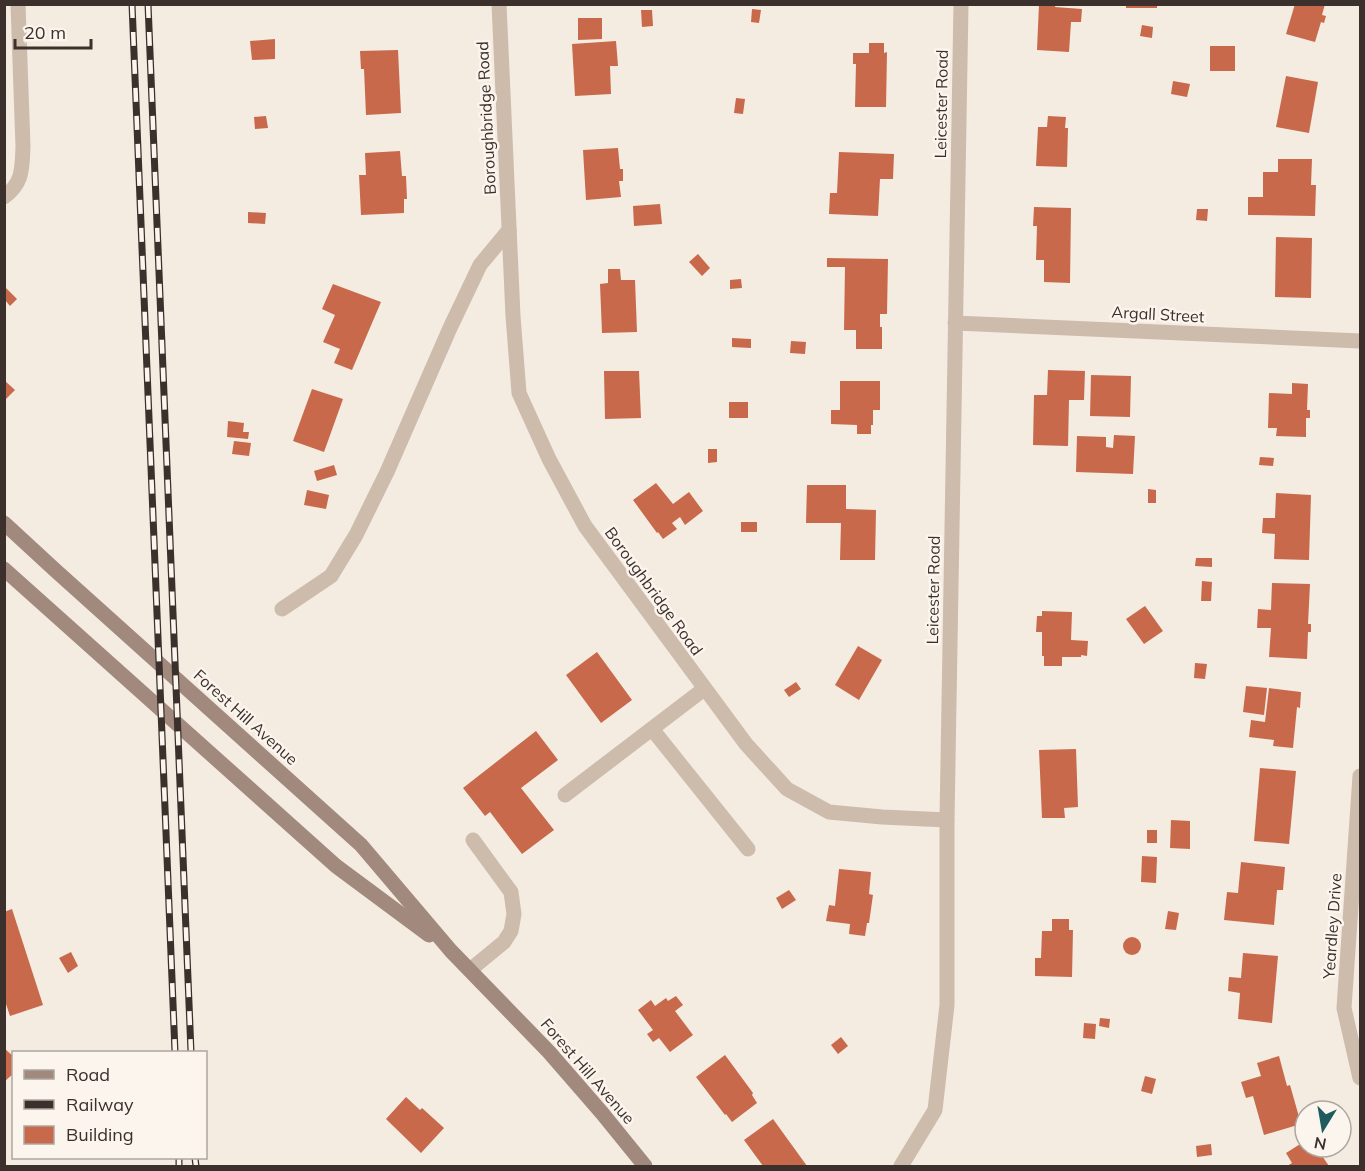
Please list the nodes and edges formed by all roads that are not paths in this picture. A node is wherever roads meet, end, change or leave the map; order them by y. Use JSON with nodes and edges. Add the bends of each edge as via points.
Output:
{"nodes":[{"id":1,"x":18,"y":4,"type":"edge"},
{"id":2,"x":499,"y":4,"type":"edge"},
{"id":3,"x":961,"y":4,"type":"edge"},
{"id":4,"x":4,"y":197,"type":"edge"},
{"id":5,"x":509,"y":230,"type":"junction"},
{"id":6,"x":955,"y":323,"type":"junction"},
{"id":7,"x":1360,"y":340,"type":"edge"},
{"id":8,"x":4,"y":523,"type":"edge"},
{"id":9,"x":4,"y":569,"type":"edge"},
{"id":10,"x":282,"y":609,"type":"dead end"},
{"id":11,"x":704,"y":688,"type":"junction"},
{"id":12,"x":651,"y":729,"type":"junction"},
{"id":13,"x":1360,"y":776,"type":"edge"},
{"id":14,"x":565,"y":795,"type":"dead end"},
{"id":15,"x":947,"y":820,"type":"junction"},
{"id":16,"x":473,"y":840,"type":"dead end"},
{"id":17,"x":748,"y":849,"type":"dead end"},
{"id":18,"x":451,"y":951,"type":"junction"},
{"id":19,"x":470,"y":970,"type":"junction"},
{"id":20,"x":1360,"y":1078,"type":"edge"},
{"id":21,"x":645,"y":1167,"type":"edge"},
{"id":22,"x":901,"y":1167,"type":"edge"}],
"edges":[{"from":1,"to":4,"type":"street","via":[[22,170],[16,187]]},
{"from":2,"to":5,"type":"street","name":"Boroughbridge Road"},
{"from":3,"to":6,"type":"street","name":"Leicester Road"},
{"from":5,"to":10,"type":"street","via":[[480,265],[356,535],[331,576]]},
{"from":5,"to":11,"type":"street","name":"Boroughbridge Road","via":[[519,393],[585,526]]},
{"from":6,"to":7,"type":"street","name":"Argall Street"},
{"from":6,"to":15,"type":"street","name":"Leicester Road"},
{"from":8,"to":18,"type":"main road","name":"Forest Hill Avenue","via":[[361,844]]},
{"from":9,"to":18,"type":"main road","name":"Forest Hill Avenue","via":[[336,866]]},
{"from":11,"to":12,"type":"street"},
{"from":11,"to":15,"type":"street","name":"Boroughbridge Road","via":[[746,744],[787,789],[829,812]]},
{"from":12,"to":14,"type":"street"},
{"from":12,"to":17,"type":"street"},
{"from":13,"to":20,"type":"street","name":"Yeardley Drive","via":[[1344,1008]]},
{"from":15,"to":22,"type":"street","name":"Leicester Road","via":[[947,1005],[935,1110]]},
{"from":16,"to":19,"type":"street","via":[[511,892],[514,914],[504,942]]},
{"from":18,"to":19,"type":"main road","name":"Forest Hill Avenue"},
{"from":19,"to":21,"type":"main road","name":"Forest Hill Avenue","via":[[549,1052]]}]}
